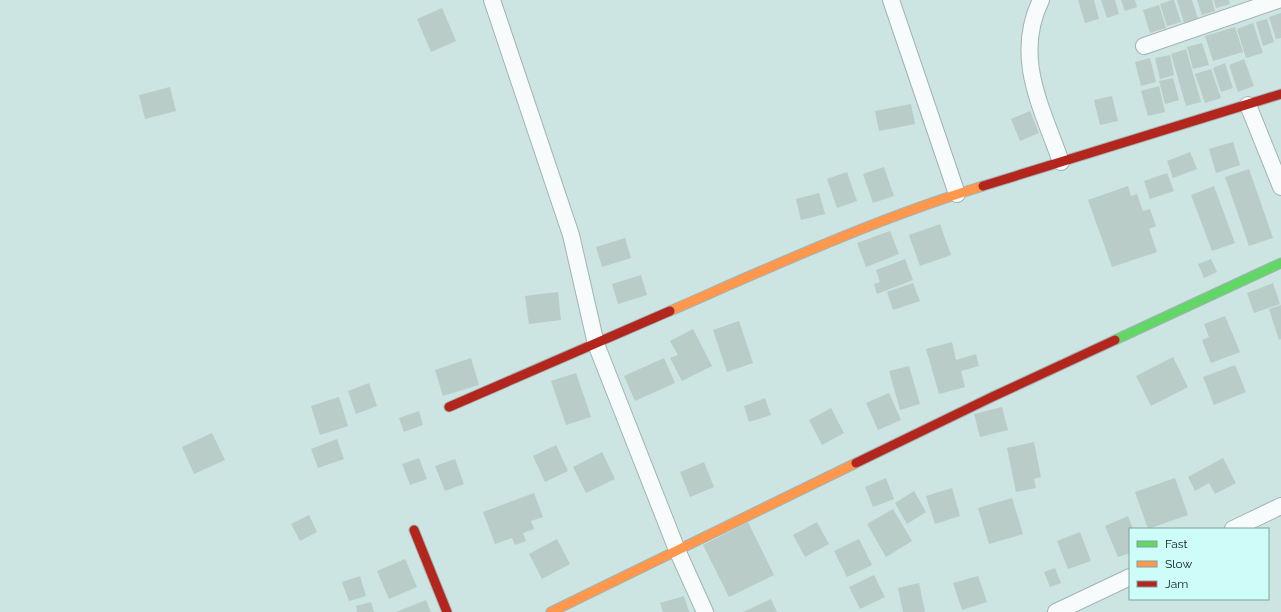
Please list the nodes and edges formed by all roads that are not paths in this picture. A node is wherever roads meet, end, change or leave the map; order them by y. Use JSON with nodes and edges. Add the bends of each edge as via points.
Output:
{"nodes":[{"id":1,"x":492,"y":0,"type":"edge"},
{"id":2,"x":890,"y":0,"type":"edge"},
{"id":3,"x":1041,"y":0,"type":"edge"},
{"id":4,"x":1278,"y":0,"type":"edge"},
{"id":5,"x":1144,"y":46,"type":"dead end"},
{"id":6,"x":1281,"y":94,"type":"edge"},
{"id":7,"x":1248,"y":105,"type":"junction"},
{"id":8,"x":1061,"y":162,"type":"junction"},
{"id":9,"x":1281,"y":187,"type":"edge"},
{"id":10,"x":957,"y":194,"type":"junction"},
{"id":11,"x":1281,"y":263,"type":"edge"},
{"id":12,"x":596,"y":344,"type":"junction"},
{"id":13,"x":449,"y":407,"type":"dead end"},
{"id":14,"x":1281,"y":506,"type":"edge"},
{"id":15,"x":1235,"y":528,"type":"edge"},
{"id":16,"x":414,"y":530,"type":"dead end"},
{"id":17,"x":677,"y":550,"type":"junction"},
{"id":18,"x":1129,"y":577,"type":"edge"},
{"id":19,"x":447,"y":612,"type":"edge"},
{"id":20,"x":551,"y":612,"type":"edge"},
{"id":21,"x":705,"y":612,"type":"edge"},
{"id":22,"x":1056,"y":612,"type":"edge"}],
"edges":[{"from":1,"to":12,"type":"street","via":[[571,235]]},
{"from":2,"to":10,"type":"street"},
{"from":3,"to":8,"type":"street","via":[[1031,26],[1028,48],[1030,71]]},
{"from":4,"to":5,"type":"street"},
{"from":6,"to":7,"type":"street"},
{"from":7,"to":8,"type":"street"},
{"from":7,"to":9,"type":"street"},
{"from":8,"to":10,"type":"street"},
{"from":10,"to":12,"type":"street","via":[[813,248]]},
{"from":11,"to":17,"type":"street","via":[[992,397]]},
{"from":12,"to":13,"type":"street"},
{"from":12,"to":17,"type":"street"},
{"from":14,"to":15,"type":"street"},
{"from":16,"to":19,"type":"street"},
{"from":17,"to":20,"type":"street"},
{"from":17,"to":21,"type":"street"},
{"from":18,"to":22,"type":"street"}]}
